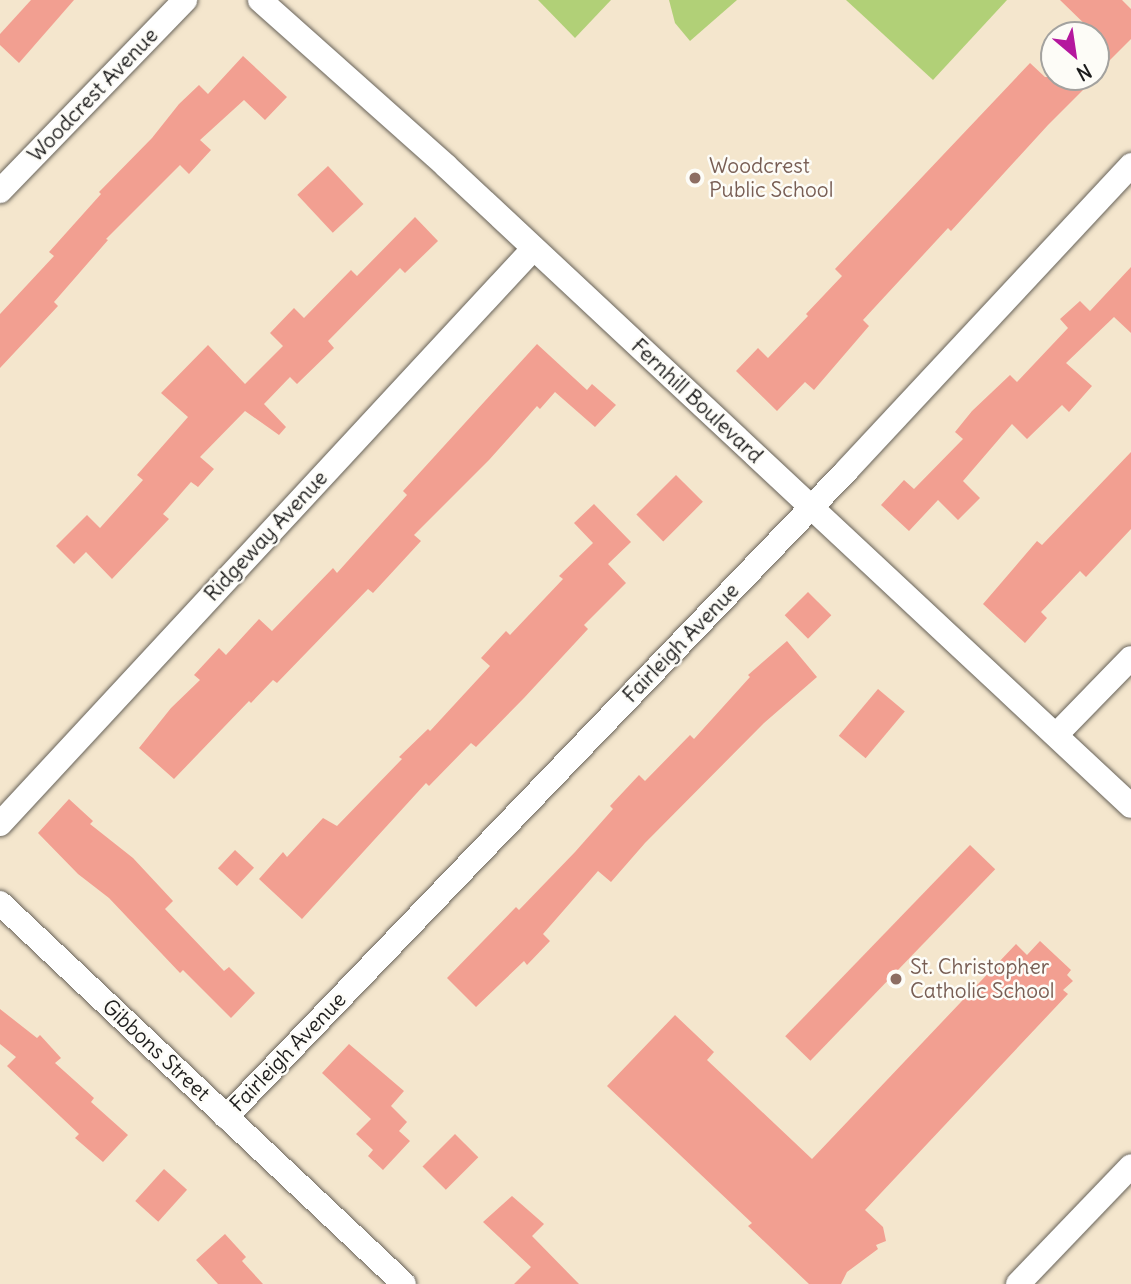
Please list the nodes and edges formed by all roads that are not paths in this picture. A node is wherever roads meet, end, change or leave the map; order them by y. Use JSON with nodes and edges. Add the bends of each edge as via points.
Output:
{"nodes":[{"id":1,"x":185,"y":0,"type":"edge"},
{"id":2,"x":260,"y":0,"type":"edge"},
{"id":3,"x":1131,"y":165,"type":"edge"},
{"id":4,"x":0,"y":191,"type":"edge"},
{"id":5,"x":533,"y":249,"type":"junction"},
{"id":6,"x":812,"y":506,"type":"junction"},
{"id":7,"x":1131,"y":658,"type":"edge"},
{"id":8,"x":1056,"y":735,"type":"junction"},
{"id":9,"x":1131,"y":806,"type":"edge"},
{"id":10,"x":0,"y":824,"type":"edge"},
{"id":11,"x":0,"y":903,"type":"edge"},
{"id":12,"x":226,"y":1117,"type":"junction"},
{"id":13,"x":1131,"y":1166,"type":"edge"},
{"id":14,"x":404,"y":1284,"type":"edge"},
{"id":15,"x":1018,"y":1284,"type":"edge"}],
"edges":[{"from":1,"to":4,"type":"street","name":"Woodcrest Avenue"},
{"from":2,"to":5,"type":"street","name":"Fernhill Boulevard"},
{"from":3,"to":6,"type":"street","name":"Fairleigh Avenue"},
{"from":5,"to":6,"type":"street","name":"Fernhill Boulevard"},
{"from":5,"to":10,"type":"street","name":"Ridgeway Avenue"},
{"from":6,"to":8,"type":"street","name":"Fernhill Boulevard"},
{"from":6,"to":12,"type":"street","name":"Fairleigh Avenue"},
{"from":7,"to":8,"type":"street"},
{"from":8,"to":9,"type":"street","name":"Fernhill Boulevard"},
{"from":11,"to":12,"type":"street","name":"Gibbons Street"},
{"from":12,"to":14,"type":"street","name":"Gibbons Street"},
{"from":13,"to":15,"type":"street"}]}
